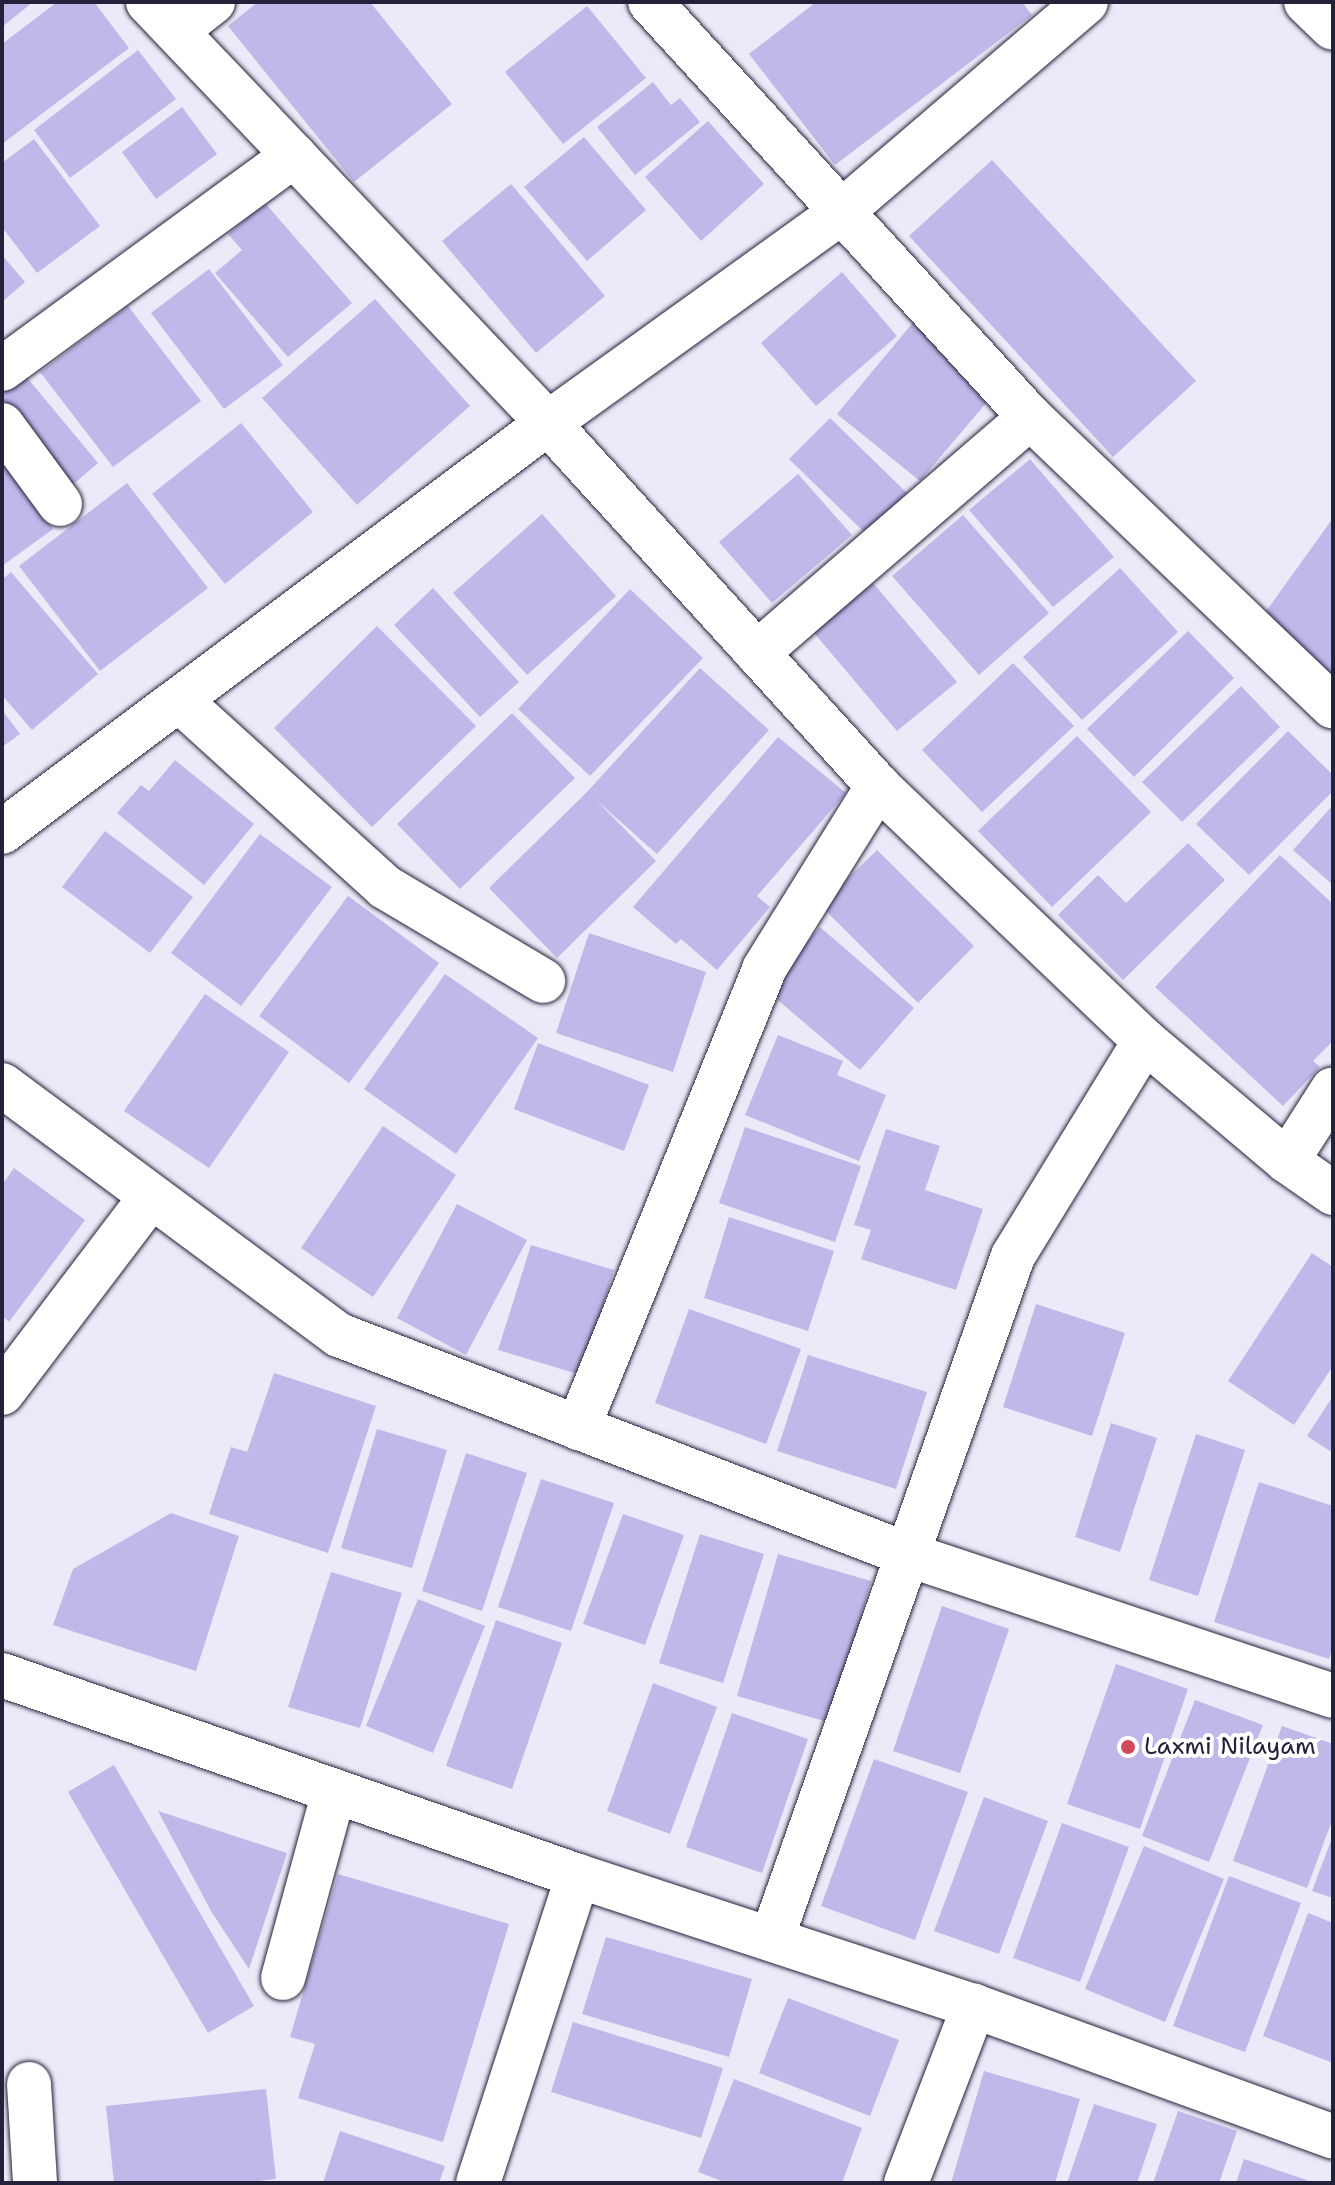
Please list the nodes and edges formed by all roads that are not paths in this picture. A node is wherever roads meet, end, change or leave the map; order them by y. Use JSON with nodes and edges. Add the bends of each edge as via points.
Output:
{"nodes":[{"id":1,"x":213,"y":2,"type":"edge"},
{"id":2,"x":650,"y":2,"type":"edge"},
{"id":3,"x":1086,"y":2,"type":"edge"},
{"id":4,"x":1306,"y":2,"type":"edge"},
{"id":5,"x":162,"y":17,"type":"edge"},
{"id":6,"x":1333,"y":28,"type":"edge"},
{"id":7,"x":294,"y":155,"type":"junction"},
{"id":8,"x":840,"y":213,"type":"junction"},
{"id":9,"x":2,"y":369,"type":"edge"},
{"id":10,"x":1030,"y":417,"type":"junction"},
{"id":11,"x":548,"y":423,"type":"junction"},
{"id":12,"x":2,"y":425,"type":"edge"},
{"id":13,"x":60,"y":504,"type":"dead end"},
{"id":14,"x":757,"y":653,"type":"junction"},
{"id":15,"x":180,"y":701,"type":"junction"},
{"id":16,"x":1333,"y":707,"type":"edge"},
{"id":17,"x":878,"y":786,"type":"junction"},
{"id":18,"x":2,"y":832,"type":"edge"},
{"id":19,"x":543,"y":981,"type":"dead end"},
{"id":20,"x":1145,"y":1041,"type":"junction"},
{"id":21,"x":2,"y":1085,"type":"edge"},
{"id":22,"x":1333,"y":1089,"type":"edge"},
{"id":23,"x":1287,"y":1161,"type":"junction"},
{"id":24,"x":1333,"y":1193,"type":"edge"},
{"id":25,"x":151,"y":1197,"type":"junction"},
{"id":26,"x":2,"y":1393,"type":"edge"},
{"id":27,"x":578,"y":1428,"type":"junction"},
{"id":28,"x":906,"y":1554,"type":"junction"},
{"id":29,"x":2,"y":1675,"type":"edge"},
{"id":30,"x":1333,"y":1696,"type":"edge"},
{"id":31,"x":334,"y":1791,"type":"junction"},
{"id":32,"x":578,"y":1876,"type":"junction"},
{"id":33,"x":772,"y":1938,"type":"junction"},
{"id":34,"x":283,"y":1978,"type":"dead end"},
{"id":35,"x":974,"y":2006,"type":"junction"},
{"id":36,"x":29,"y":2084,"type":"dead end"},
{"id":37,"x":1333,"y":2137,"type":"edge"},
{"id":38,"x":35,"y":2183,"type":"edge"},
{"id":39,"x":478,"y":2183,"type":"edge"},
{"id":40,"x":906,"y":2183,"type":"edge"}],
"edges":[{"from":1,"to":5,"type":"street"},
{"from":2,"to":8,"type":"street"},
{"from":3,"to":8,"type":"street"},
{"from":4,"to":6,"type":"street"},
{"from":5,"to":7,"type":"street"},
{"from":7,"to":9,"type":"street"},
{"from":7,"to":11,"type":"street"},
{"from":8,"to":10,"type":"street"},
{"from":8,"to":11,"type":"street"},
{"from":10,"to":14,"type":"street"},
{"from":10,"to":16,"type":"street"},
{"from":11,"to":14,"type":"street"},
{"from":11,"to":15,"type":"street"},
{"from":12,"to":13,"type":"street"},
{"from":14,"to":17,"type":"street"},
{"from":15,"to":18,"type":"street"},
{"from":15,"to":19,"type":"street","via":[[385,887]]},
{"from":17,"to":20,"type":"street"},
{"from":17,"to":27,"type":"street","via":[[764,969]]},
{"from":20,"to":23,"type":"street"},
{"from":20,"to":28,"type":"street","via":[[1013,1256]]},
{"from":21,"to":25,"type":"street"},
{"from":22,"to":23,"type":"street"},
{"from":23,"to":24,"type":"street"},
{"from":25,"to":26,"type":"street"},
{"from":25,"to":27,"type":"street","via":[[339,1335]]},
{"from":27,"to":28,"type":"street"},
{"from":28,"to":30,"type":"street"},
{"from":28,"to":33,"type":"street"},
{"from":29,"to":31,"type":"street"},
{"from":31,"to":32,"type":"street"},
{"from":31,"to":34,"type":"street"},
{"from":32,"to":33,"type":"street"},
{"from":32,"to":39,"type":"street"},
{"from":33,"to":35,"type":"street"},
{"from":35,"to":37,"type":"street"},
{"from":35,"to":40,"type":"street"},
{"from":36,"to":38,"type":"street"}]}
